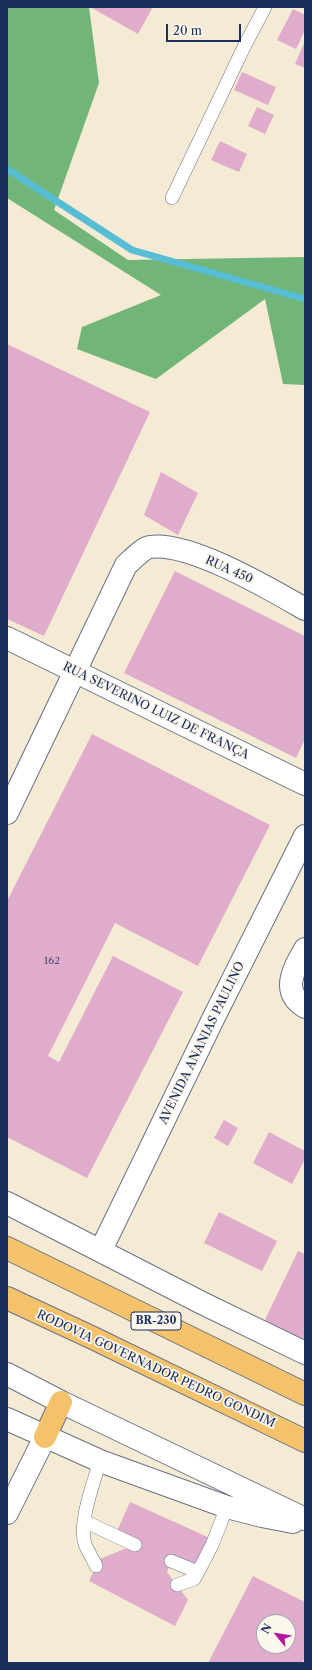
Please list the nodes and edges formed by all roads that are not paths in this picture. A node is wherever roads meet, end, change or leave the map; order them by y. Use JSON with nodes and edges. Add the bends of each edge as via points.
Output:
{"nodes":[{"id":1,"x":265,"y":7,"type":"edge"},
{"id":2,"x":172,"y":198,"type":"dead end"},
{"id":3,"x":305,"y":609,"type":"edge"},
{"id":4,"x":7,"y":638,"type":"edge"},
{"id":5,"x":75,"y":671,"type":"junction"},
{"id":6,"x":305,"y":784,"type":"edge"},
{"id":7,"x":7,"y":813,"type":"edge"},
{"id":8,"x":305,"y":836,"type":"edge"},
{"id":9,"x":305,"y":949,"type":"edge"},
{"id":10,"x":305,"y":1007,"type":"edge"},
{"id":11,"x":7,"y":1203,"type":"edge"},
{"id":12,"x":7,"y":1248,"type":"edge"},
{"id":13,"x":100,"y":1250,"type":"junction"},
{"id":14,"x":7,"y":1298,"type":"edge"},
{"id":15,"x":305,"y":1354,"type":"edge"},
{"id":16,"x":7,"y":1374,"type":"edge"},
{"id":17,"x":305,"y":1394,"type":"edge"},
{"id":18,"x":61,"y":1402,"type":"junction"},
{"id":19,"x":7,"y":1419,"type":"edge"},
{"id":20,"x":45,"y":1437,"type":"junction"},
{"id":21,"x":305,"y":1441,"type":"edge"},
{"id":22,"x":100,"y":1461,"type":"junction"},
{"id":23,"x":227,"y":1507,"type":"junction"},
{"id":24,"x":7,"y":1513,"type":"edge"},
{"id":25,"x":305,"y":1519,"type":"edge"},
{"id":26,"x":84,"y":1521,"type":"junction"},
{"id":27,"x":305,"y":1524,"type":"edge"},
{"id":28,"x":135,"y":1545,"type":"dead end"},
{"id":29,"x":171,"y":1561,"type":"dead end"},
{"id":30,"x":96,"y":1566,"type":"dead end"},
{"id":31,"x":198,"y":1572,"type":"junction"},
{"id":32,"x":177,"y":1585,"type":"dead end"}],
"edges":[{"from":1,"to":2,"type":"lane"},
{"from":3,"to":5,"type":"street","name":"RUA 450","via":[[208,559],[172,546],[148,546],[126,565]]},
{"from":4,"to":5,"type":"street","name":"RUA SEVERINO LUIZ DE FRANÇA"},
{"from":5,"to":6,"type":"street","name":"RUA SEVERINO LUIZ DE FRANÇA"},
{"from":5,"to":7,"type":"street"},
{"from":8,"to":13,"type":"street","name":"AVENIDA ANANIAS PAULINO"},
{"from":9,"to":10,"type":"street","via":[[294,970],[291,991]]},
{"from":11,"to":13,"type":"street"},
{"from":12,"to":17,"type":"highway","number":"BR-230"},
{"from":13,"to":15,"type":"street"},
{"from":14,"to":21,"type":"highway","name":"RODOVIA GOVERNADOR PEDRO GONDIM"},
{"from":16,"to":18,"type":"street"},
{"from":18,"to":20,"type":"highway"},
{"from":18,"to":25,"type":"street"},
{"from":19,"to":20,"type":"street"},
{"from":20,"to":22,"type":"street"},
{"from":20,"to":24,"type":"street"},
{"from":22,"to":23,"type":"street"},
{"from":22,"to":26,"type":"lane"},
{"from":23,"to":27,"type":"street"},
{"from":23,"to":31,"type":"lane"},
{"from":26,"to":28,"type":"lane"},
{"from":26,"to":30,"type":"lane","via":[[85,1543]]},
{"from":29,"to":31,"type":"lane"},
{"from":31,"to":32,"type":"lane","via":[[194,1579]]}]}
